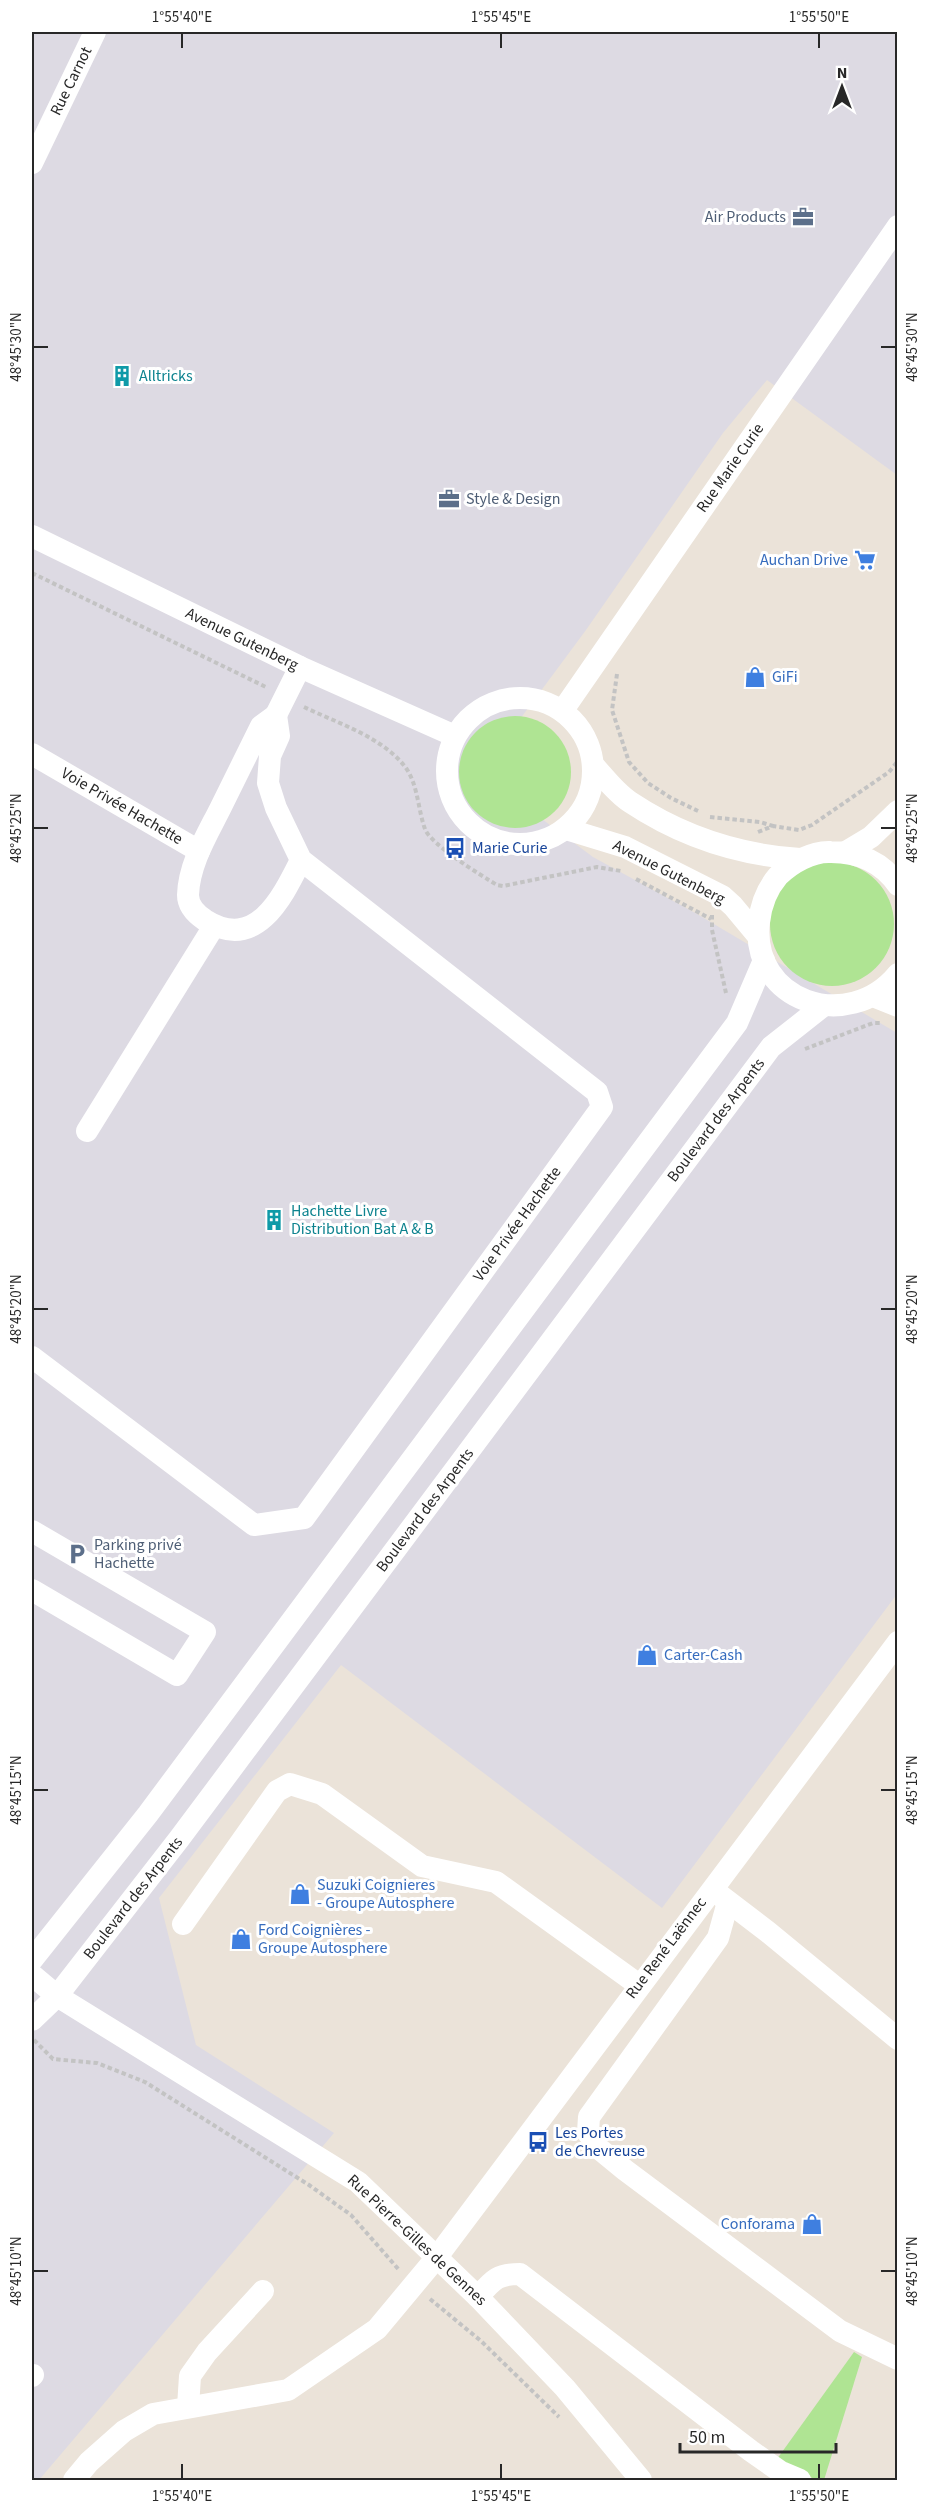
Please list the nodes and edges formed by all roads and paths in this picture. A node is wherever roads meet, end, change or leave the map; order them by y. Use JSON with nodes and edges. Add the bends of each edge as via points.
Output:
{"nodes":[{"id":1,"x":95,"y":32,"type":"edge"},
{"id":2,"x":32,"y":163,"type":"edge"},
{"id":3,"x":897,"y":226,"type":"edge"},
{"id":4,"x":32,"y":536,"type":"edge"},
{"id":5,"x":32,"y":573,"type":"edge"},
{"id":6,"x":300,"y":667,"type":"junction"},
{"id":7,"x":617,"y":674,"type":"dead end"},
{"id":8,"x":281,"y":706,"type":"junction"},
{"id":9,"x":563,"y":710,"type":"junction"},
{"id":10,"x":455,"y":736,"type":"junction"},
{"id":11,"x":32,"y":754,"type":"edge"},
{"id":12,"x":897,"y":760,"type":"edge"},
{"id":13,"x":594,"y":766,"type":"junction"},
{"id":14,"x":897,"y":810,"type":"edge"},
{"id":15,"x":699,"y":812,"type":"dead end"},
{"id":16,"x":708,"y":817,"type":"dead end"},
{"id":17,"x":773,"y":826,"type":"junction"},
{"id":18,"x":566,"y":829,"type":"junction"},
{"id":19,"x":753,"y":840,"type":"dead end"},
{"id":20,"x":199,"y":851,"type":"junction"},
{"id":21,"x":846,"y":852,"type":"junction"},
{"id":22,"x":301,"y":860,"type":"junction"},
{"id":23,"x":800,"y":860,"type":"junction"},
{"id":24,"x":897,"y":885,"type":"edge"},
{"id":25,"x":712,"y":919,"type":"dead end"},
{"id":26,"x":214,"y":926,"type":"junction"},
{"id":27,"x":758,"y":936,"type":"junction"},
{"id":28,"x":764,"y":960,"type":"junction"},
{"id":29,"x":897,"y":974,"type":"edge"},
{"id":30,"x":873,"y":996,"type":"junction"},
{"id":31,"x":823,"y":1006,"type":"junction"},
{"id":32,"x":893,"y":1014,"type":"edge"},
{"id":33,"x":796,"y":1053,"type":"dead end"},
{"id":34,"x":87,"y":1131,"type":"dead end"},
{"id":35,"x":32,"y":1357,"type":"edge"},
{"id":36,"x":32,"y":1531,"type":"edge"},
{"id":37,"x":32,"y":1590,"type":"edge"},
{"id":38,"x":897,"y":1642,"type":"edge"},
{"id":39,"x":719,"y":1895,"type":"junction"},
{"id":40,"x":183,"y":1924,"type":"dead end"},
{"id":41,"x":32,"y":1960,"type":"edge"},
{"id":42,"x":32,"y":1975,"type":"edge"},
{"id":43,"x":639,"y":1985,"type":"junction"},
{"id":44,"x":57,"y":1996,"type":"junction"},
{"id":45,"x":32,"y":2020,"type":"edge"},
{"id":46,"x":32,"y":2037,"type":"edge"},
{"id":47,"x":897,"y":2039,"type":"edge"},
{"id":48,"x":437,"y":2257,"type":"junction"},
{"id":49,"x":413,"y":2285,"type":"junction"},
{"id":50,"x":263,"y":2291,"type":"dead end"},
{"id":51,"x":478,"y":2297,"type":"junction"},
{"id":52,"x":897,"y":2360,"type":"edge"},
{"id":53,"x":188,"y":2407,"type":"junction"},
{"id":54,"x":565,"y":2425,"type":"dead end"},
{"id":55,"x":74,"y":2481,"type":"edge"},
{"id":56,"x":641,"y":2481,"type":"edge"},
{"id":57,"x":800,"y":2481,"type":"edge"}],
"edges":[{"from":1,"to":2,"type":"street","name":"Rue Carnot"},
{"from":3,"to":9,"type":"street","name":"Rue Marie Curie"},
{"from":4,"to":6,"type":"street","name":"Avenue Gutenberg"},
{"from":5,"to":8,"type":"path"},
{"from":6,"to":8,"type":"street","name":"Voie Privée Hachette"},
{"from":6,"to":10,"type":"street","name":"Avenue Gutenberg"},
{"from":7,"to":15,"type":"path","via":[[612,710],[629,762],[648,783]]},
{"from":8,"to":20,"type":"street","name":"Voie Privée Hachette","via":[[261,726]]},
{"from":8,"to":22,"type":"street","name":"Voie Privée Hachette","via":[[279,736],[270,756],[268,783]]},
{"from":8,"to":25,"type":"path","via":[[375,742],[391,753],[411,778],[427,834],[497,885],[606,867],[619,870]]},
{"from":9,"to":10,"type":"street","via":[[541,700],[516,697],[499,701],[470,716]]},
{"from":9,"to":13,"type":"street","via":[[579,725],[590,744]]},
{"from":10,"to":18,"type":"street","via":[[447,760],[448,785],[456,808],[473,828],[495,840],[519,845],[544,841]]},
{"from":11,"to":20,"type":"street","name":"Voie Privée Hachette"},
{"from":12,"to":17,"type":"path","via":[[889,772],[812,825],[799,830]]},
{"from":13,"to":18,"type":"street","via":[[593,787],[583,811]]},
{"from":13,"to":23,"type":"street","via":[[629,802],[701,840],[766,857]]},
{"from":14,"to":21,"type":"street","via":[[871,837]]},
{"from":16,"to":17,"type":"path"},
{"from":17,"to":19,"type":"path","via":[[758,832]]},
{"from":18,"to":27,"type":"street","name":"Avenue Gutenberg","via":[[625,847],[722,896]]},
{"from":20,"to":26,"type":"street","via":[[188,897],[191,908]]},
{"from":21,"to":23,"type":"street","via":[[826,851]]},
{"from":21,"to":24,"type":"street","via":[[868,859],[890,874]]},
{"from":22,"to":26,"type":"street","via":[[276,906],[259,922],[238,930]]},
{"from":22,"to":35,"type":"street","name":"Voie Privée Hachette","via":[[597,1092],[602,1107],[304,1518],[254,1525]]},
{"from":23,"to":27,"type":"street","via":[[772,884],[761,904]]},
{"from":26,"to":34,"type":"street"},
{"from":27,"to":28,"type":"street"},
{"from":28,"to":31,"type":"street","via":[[776,980],[791,993]]},
{"from":28,"to":41,"type":"street","via":[[737,1023],[148,1814]]},
{"from":29,"to":30,"type":"street"},
{"from":30,"to":31,"type":"street","via":[[848,1005]]},
{"from":30,"to":32,"type":"street"},
{"from":31,"to":44,"type":"street","name":"Boulevard des Arpents","via":[[771,1047]]},
{"from":32,"to":33,"type":"path"},
{"from":36,"to":37,"type":"street","via":[[205,1632],[177,1675]]},
{"from":38,"to":39,"type":"street","name":"Rue René Laënnec"},
{"from":39,"to":43,"type":"street","name":"Rue René Laënnec"},
{"from":39,"to":47,"type":"street"},
{"from":39,"to":52,"type":"street","via":[[718,1938],[589,2117],[588,2132],[597,2146],[625,2170],[840,2331]]},
{"from":40,"to":43,"type":"street","via":[[277,1791],[290,1784],[322,1794],[422,1866],[496,1882]]},
{"from":42,"to":44,"type":"street","name":"Rue Pierre-Gilles de Gennes"},
{"from":43,"to":48,"type":"street","name":"Rue René Laënnec"},
{"from":44,"to":45,"type":"street","name":"Boulevard des Arpents"},
{"from":44,"to":48,"type":"street","name":"Rue Pierre-Gilles de Gennes","via":[[358,2181]]},
{"from":46,"to":49,"type":"path","via":[[53,2059],[97,2063],[145,2082],[309,2185],[351,2215]]},
{"from":48,"to":49,"type":"street","name":"Rue René Laënnec"},
{"from":48,"to":51,"type":"street","name":"Rue Pierre-Gilles de Gennes"},
{"from":49,"to":53,"type":"street","name":"Rue René Laënnec","via":[[376,2329],[288,2390]]},
{"from":49,"to":54,"type":"path","via":[[481,2341]]},
{"from":50,"to":53,"type":"street","via":[[190,2376]]},
{"from":51,"to":56,"type":"street","name":"Rue Pierre-Gilles de Gennes","via":[[565,2388]]},
{"from":51,"to":57,"type":"street","via":[[503,2274],[520,2274],[751,2451]]},
{"from":53,"to":55,"type":"street","name":"Rue René Laënnec","via":[[153,2414],[124,2431]]}]}
